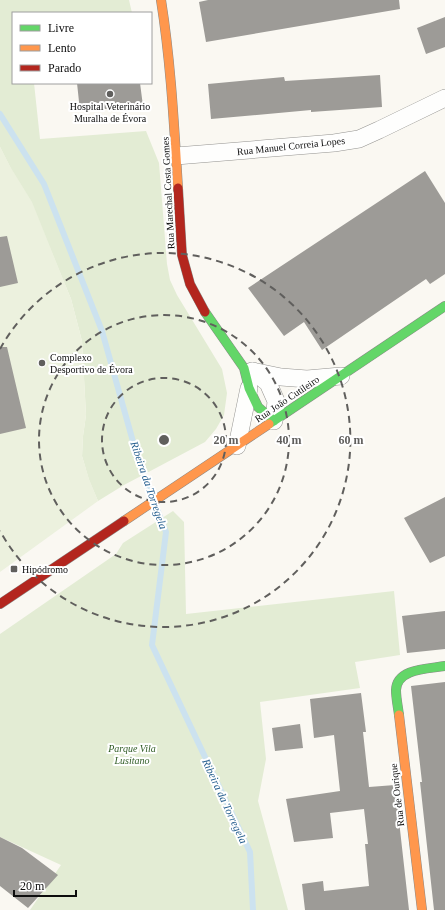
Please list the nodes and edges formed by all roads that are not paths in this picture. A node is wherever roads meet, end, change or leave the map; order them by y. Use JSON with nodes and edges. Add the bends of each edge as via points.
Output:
{"nodes":[{"id":1,"x":161,"y":0,"type":"edge"},
{"id":2,"x":445,"y":98,"type":"edge"},
{"id":3,"x":176,"y":156,"type":"junction"},
{"id":4,"x":445,"y":306,"type":"edge"},
{"id":5,"x":248,"y":369,"type":"junction"},
{"id":6,"x":341,"y":376,"type":"junction"},
{"id":7,"x":249,"y":388,"type":"junction"},
{"id":8,"x":274,"y":421,"type":"junction"},
{"id":9,"x":237,"y":446,"type":"junction"},
{"id":10,"x":0,"y":604,"type":"edge"},
{"id":11,"x":445,"y":666,"type":"edge"},
{"id":12,"x":422,"y":910,"type":"edge"}],
"edges":[{"from":1,"to":3,"type":"street","name":"Rua Marechal Costa Gomes","via":[[167,38]]},
{"from":2,"to":3,"type":"street","name":"Rua Manuel Correia Lopes","via":[[358,139],[334,144]]},
{"from":3,"to":5,"type":"street","name":"Rua Marechal Costa Gomes","via":[[182,255],[190,284],[205,311]]},
{"from":4,"to":6,"type":"street","name":"Rua João Cutileiro"},
{"from":5,"to":6,"type":"street","via":[[281,377],[307,379]]},
{"from":5,"to":7,"type":"street"},
{"from":5,"to":8,"type":"street","via":[[268,383],[276,401]]},
{"from":6,"to":8,"type":"street","name":"Rua João Cutileiro"},
{"from":7,"to":8,"type":"street","via":[[258,407]]},
{"from":7,"to":9,"type":"street"},
{"from":8,"to":9,"type":"street","name":"Rua João Cutileiro"},
{"from":9,"to":10,"type":"street","name":"Rua João Cutileiro"},
{"from":11,"to":12,"type":"street","name":"Rua de Ourique","via":[[409,672],[400,678],[396,689]]}]}
